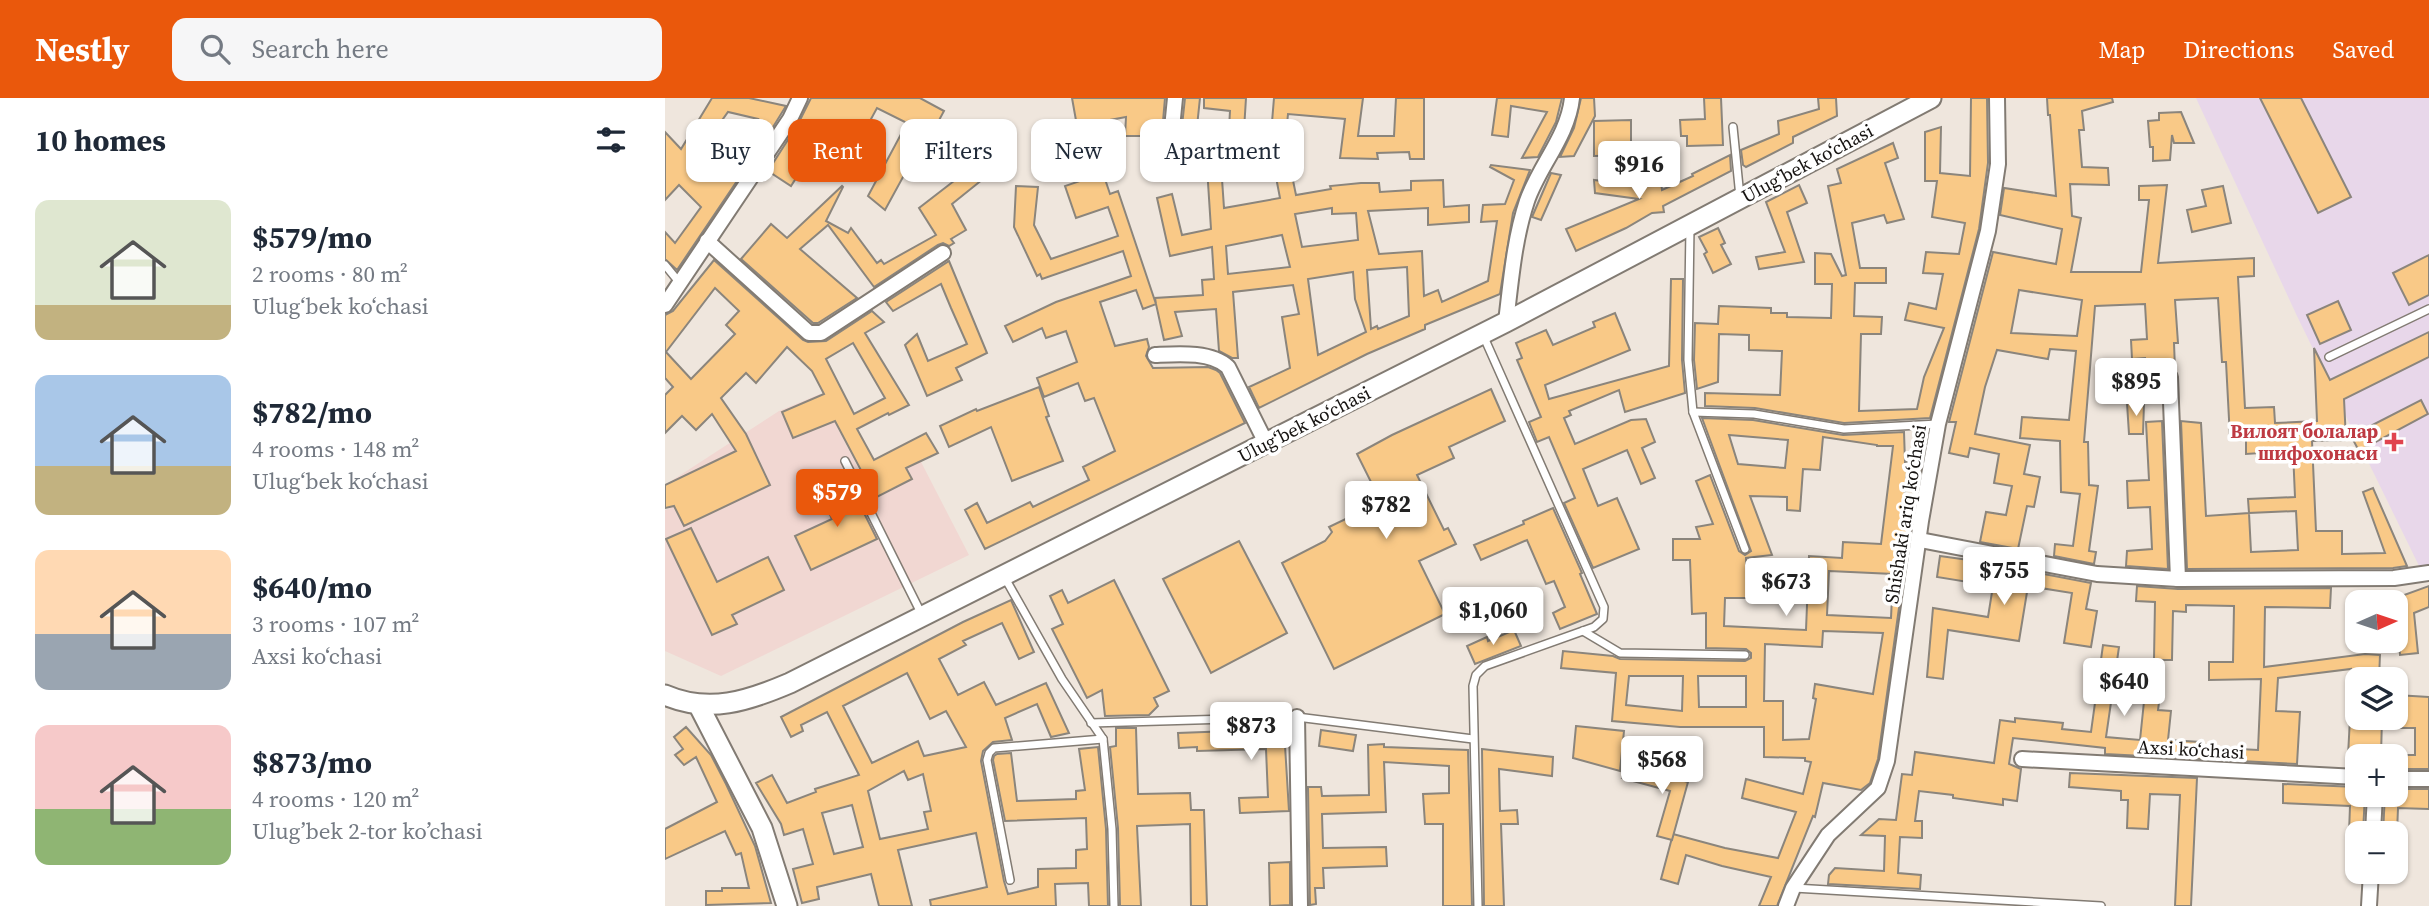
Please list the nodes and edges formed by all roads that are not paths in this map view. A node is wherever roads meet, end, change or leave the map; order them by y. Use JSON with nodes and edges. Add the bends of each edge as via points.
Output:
{"nodes":[{"id":1,"x":800,"y":98,"type":"edge"},
{"id":2,"x":1175,"y":98,"type":"edge"},
{"id":3,"x":1572,"y":98,"type":"edge"},
{"id":4,"x":1931,"y":98,"type":"edge"},
{"id":5,"x":1997,"y":98,"type":"edge"},
{"id":6,"x":1173,"y":119,"type":"edge"},
{"id":7,"x":1733,"y":127,"type":"dead end"},
{"id":8,"x":1740,"y":198,"type":"junction"},
{"id":9,"x":1690,"y":225,"type":"junction"},
{"id":10,"x":707,"y":241,"type":"junction"},
{"id":11,"x":943,"y":253,"type":"dead end"},
{"id":12,"x":665,"y":265,"type":"edge"},
{"id":13,"x":680,"y":283,"type":"junction"},
{"id":14,"x":665,"y":305,"type":"edge"},
{"id":15,"x":2429,"y":309,"type":"edge"},
{"id":16,"x":1506,"y":322,"type":"junction"},
{"id":17,"x":1483,"y":334,"type":"junction"},
{"id":18,"x":1155,"y":355,"type":"dead end"},
{"id":19,"x":2329,"y":357,"type":"dead end"},
{"id":20,"x":2170,"y":377,"type":"dead end"},
{"id":21,"x":1693,"y":412,"type":"junction"},
{"id":22,"x":1938,"y":424,"type":"junction"},
{"id":23,"x":1266,"y":443,"type":"junction"},
{"id":24,"x":845,"y":461,"type":"dead end"},
{"id":25,"x":1920,"y":540,"type":"junction"},
{"id":26,"x":1745,"y":549,"type":"dead end"},
{"id":27,"x":2429,"y":573,"type":"edge"},
{"id":28,"x":1003,"y":575,"type":"junction"},
{"id":29,"x":2178,"y":579,"type":"junction"},
{"id":30,"x":923,"y":615,"type":"junction"},
{"id":31,"x":1583,"y":631,"type":"junction"},
{"id":32,"x":1745,"y":655,"type":"dead end"},
{"id":33,"x":665,"y":695,"type":"edge"},
{"id":34,"x":699,"y":706,"type":"junction"},
{"id":35,"x":1297,"y":717,"type":"junction"},
{"id":36,"x":1091,"y":723,"type":"junction"},
{"id":37,"x":1103,"y":739,"type":"junction"},
{"id":38,"x":1473,"y":739,"type":"junction"},
{"id":39,"x":2022,"y":759,"type":"dead end"},
{"id":40,"x":2345,"y":776,"type":"edge"},
{"id":41,"x":2408,"y":779,"type":"edge"},
{"id":42,"x":2429,"y":779,"type":"edge"},
{"id":43,"x":1010,"y":880,"type":"dead end"},
{"id":44,"x":2370,"y":884,"type":"edge"},
{"id":45,"x":1793,"y":888,"type":"junction"},
{"id":46,"x":785,"y":906,"type":"edge"},
{"id":47,"x":1114,"y":906,"type":"edge"},
{"id":48,"x":1300,"y":906,"type":"edge"},
{"id":49,"x":1478,"y":906,"type":"edge"},
{"id":50,"x":1786,"y":906,"type":"edge"},
{"id":51,"x":2101,"y":906,"type":"edge"},
{"id":52,"x":2369,"y":906,"type":"edge"}],
"edges":[{"from":1,"to":10,"type":"street"},
{"from":2,"to":6,"type":"street"},
{"from":3,"to":16,"type":"street","via":[[1566,124],[1528,199],[1515,244]]},
{"from":4,"to":8,"type":"street","name":"Ulugʻbek koʻchasi"},
{"from":5,"to":22,"type":"street","name":"Shishaki ariq koʻchasi","via":[[1998,164],[1988,232]]},
{"from":7,"to":8,"type":"lane"},
{"from":8,"to":9,"type":"street","name":"Ulugʻbek koʻchasi"},
{"from":9,"to":16,"type":"street","name":"Ulugʻbek koʻchasi"},
{"from":9,"to":21,"type":"lane","via":[[1688,360]]},
{"from":10,"to":11,"type":"street","via":[[815,334]]},
{"from":10,"to":13,"type":"street"},
{"from":12,"to":13,"type":"lane"},
{"from":13,"to":14,"type":"street"},
{"from":15,"to":19,"type":"lane"},
{"from":16,"to":17,"type":"street","name":"Ulugʻbek koʻchasi"},
{"from":17,"to":23,"type":"street","name":"Ulugʻbek koʻchasi"},
{"from":17,"to":31,"type":"lane","via":[[1604,607],[1603,619]]},
{"from":18,"to":23,"type":"street","via":[[1221,361]]},
{"from":20,"to":29,"type":"street"},
{"from":21,"to":22,"type":"lane","via":[[1754,414],[1844,429]]},
{"from":21,"to":26,"type":"lane"},
{"from":22,"to":25,"type":"street","name":"Shishaki ariq koʻchasi"},
{"from":23,"to":28,"type":"street","name":"Ulugʻbek koʻchasi"},
{"from":24,"to":30,"type":"lane"},
{"from":25,"to":29,"type":"street","via":[[2097,574]]},
{"from":25,"to":45,"type":"street","name":"Shishaki ariq koʻchasi","via":[[1887,761],[1878,788],[1828,835]]},
{"from":27,"to":29,"type":"street","via":[[2394,578]]},
{"from":28,"to":30,"type":"street","name":"Ulugʻbek koʻchasi"},
{"from":28,"to":36,"type":"lane"},
{"from":30,"to":34,"type":"street","name":"Ulugʻbek koʻchasi","via":[[770,691]]},
{"from":31,"to":32,"type":"lane","via":[[1620,653]]},
{"from":31,"to":38,"type":"lane","via":[[1485,666],[1473,686]]},
{"from":33,"to":34,"type":"street","name":"Ulugʻbek koʻchasi"},
{"from":34,"to":46,"type":"street","via":[[762,828]]},
{"from":35,"to":36,"type":"lane"},
{"from":35,"to":38,"type":"lane"},
{"from":35,"to":48,"type":"street"},
{"from":36,"to":37,"type":"lane"},
{"from":37,"to":43,"type":"lane","via":[[994,748],[989,753]]},
{"from":37,"to":47,"type":"lane"},
{"from":38,"to":49,"type":"lane"},
{"from":39,"to":40,"type":"street","name":"Axsi koʻchasi"},
{"from":41,"to":42,"type":"street"},
{"from":44,"to":52,"type":"street"},
{"from":45,"to":50,"type":"street","name":"Shishaki ariq koʻchasi"},
{"from":45,"to":51,"type":"lane"}]}
